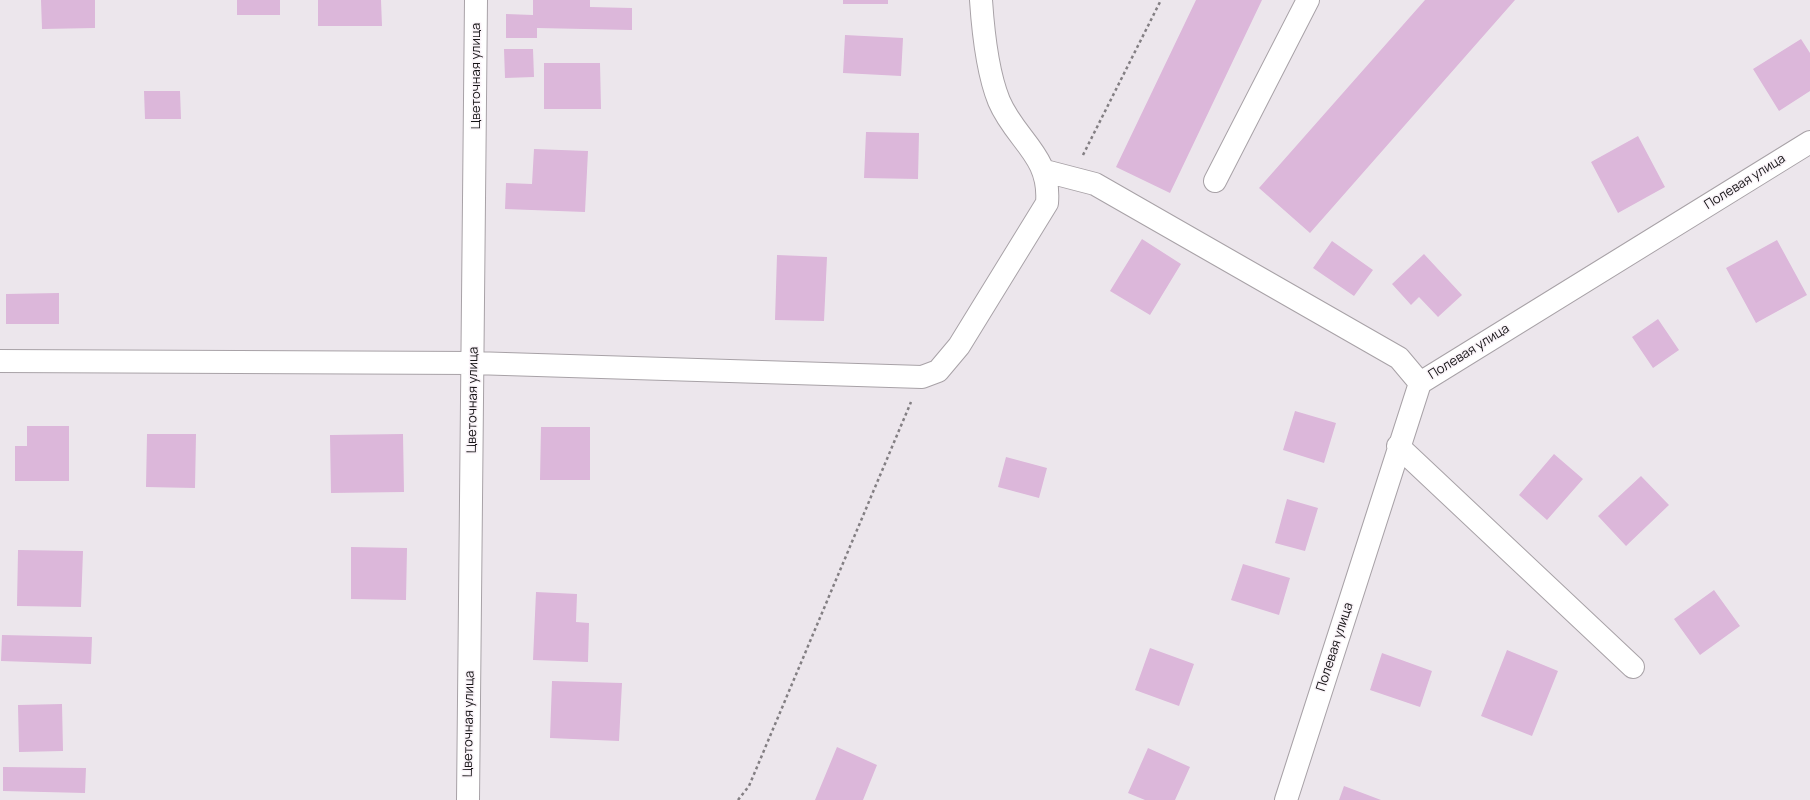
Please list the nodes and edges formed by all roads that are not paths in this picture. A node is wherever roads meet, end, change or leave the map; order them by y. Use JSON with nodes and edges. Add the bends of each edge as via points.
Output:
{"nodes":[{"id":1,"x":476,"y":0,"type":"edge"},
{"id":2,"x":981,"y":0,"type":"edge"},
{"id":3,"x":1308,"y":0,"type":"edge"},
{"id":4,"x":1810,"y":142,"type":"edge"},
{"id":5,"x":1045,"y":171,"type":"junction"},
{"id":6,"x":1215,"y":181,"type":"dead end"},
{"id":7,"x":0,"y":362,"type":"edge"},
{"id":8,"x":473,"y":363,"type":"junction"},
{"id":9,"x":1420,"y":383,"type":"junction"},
{"id":10,"x":1398,"y":446,"type":"junction"},
{"id":11,"x":1633,"y":667,"type":"dead end"},
{"id":12,"x":468,"y":800,"type":"edge"},
{"id":13,"x":1286,"y":800,"type":"edge"}],
"edges":[{"from":1,"to":8,"type":"street","name":"Цветочная улица"},
{"from":2,"to":5,"type":"street","via":[[991,79],[999,102]]},
{"from":3,"to":6,"type":"street"},
{"from":4,"to":9,"type":"street","name":"Полевая улица"},
{"from":5,"to":8,"type":"street","via":[[1047,203],[959,346],[938,371],[922,377]]},
{"from":5,"to":9,"type":"street","via":[[1095,184],[1399,358]]},
{"from":7,"to":8,"type":"street"},
{"from":8,"to":12,"type":"street","name":"Цветочная улица"},
{"from":9,"to":10,"type":"street","name":"Полевая улица"},
{"from":10,"to":11,"type":"street"},
{"from":10,"to":13,"type":"street","name":"Полевая улица"}]}
